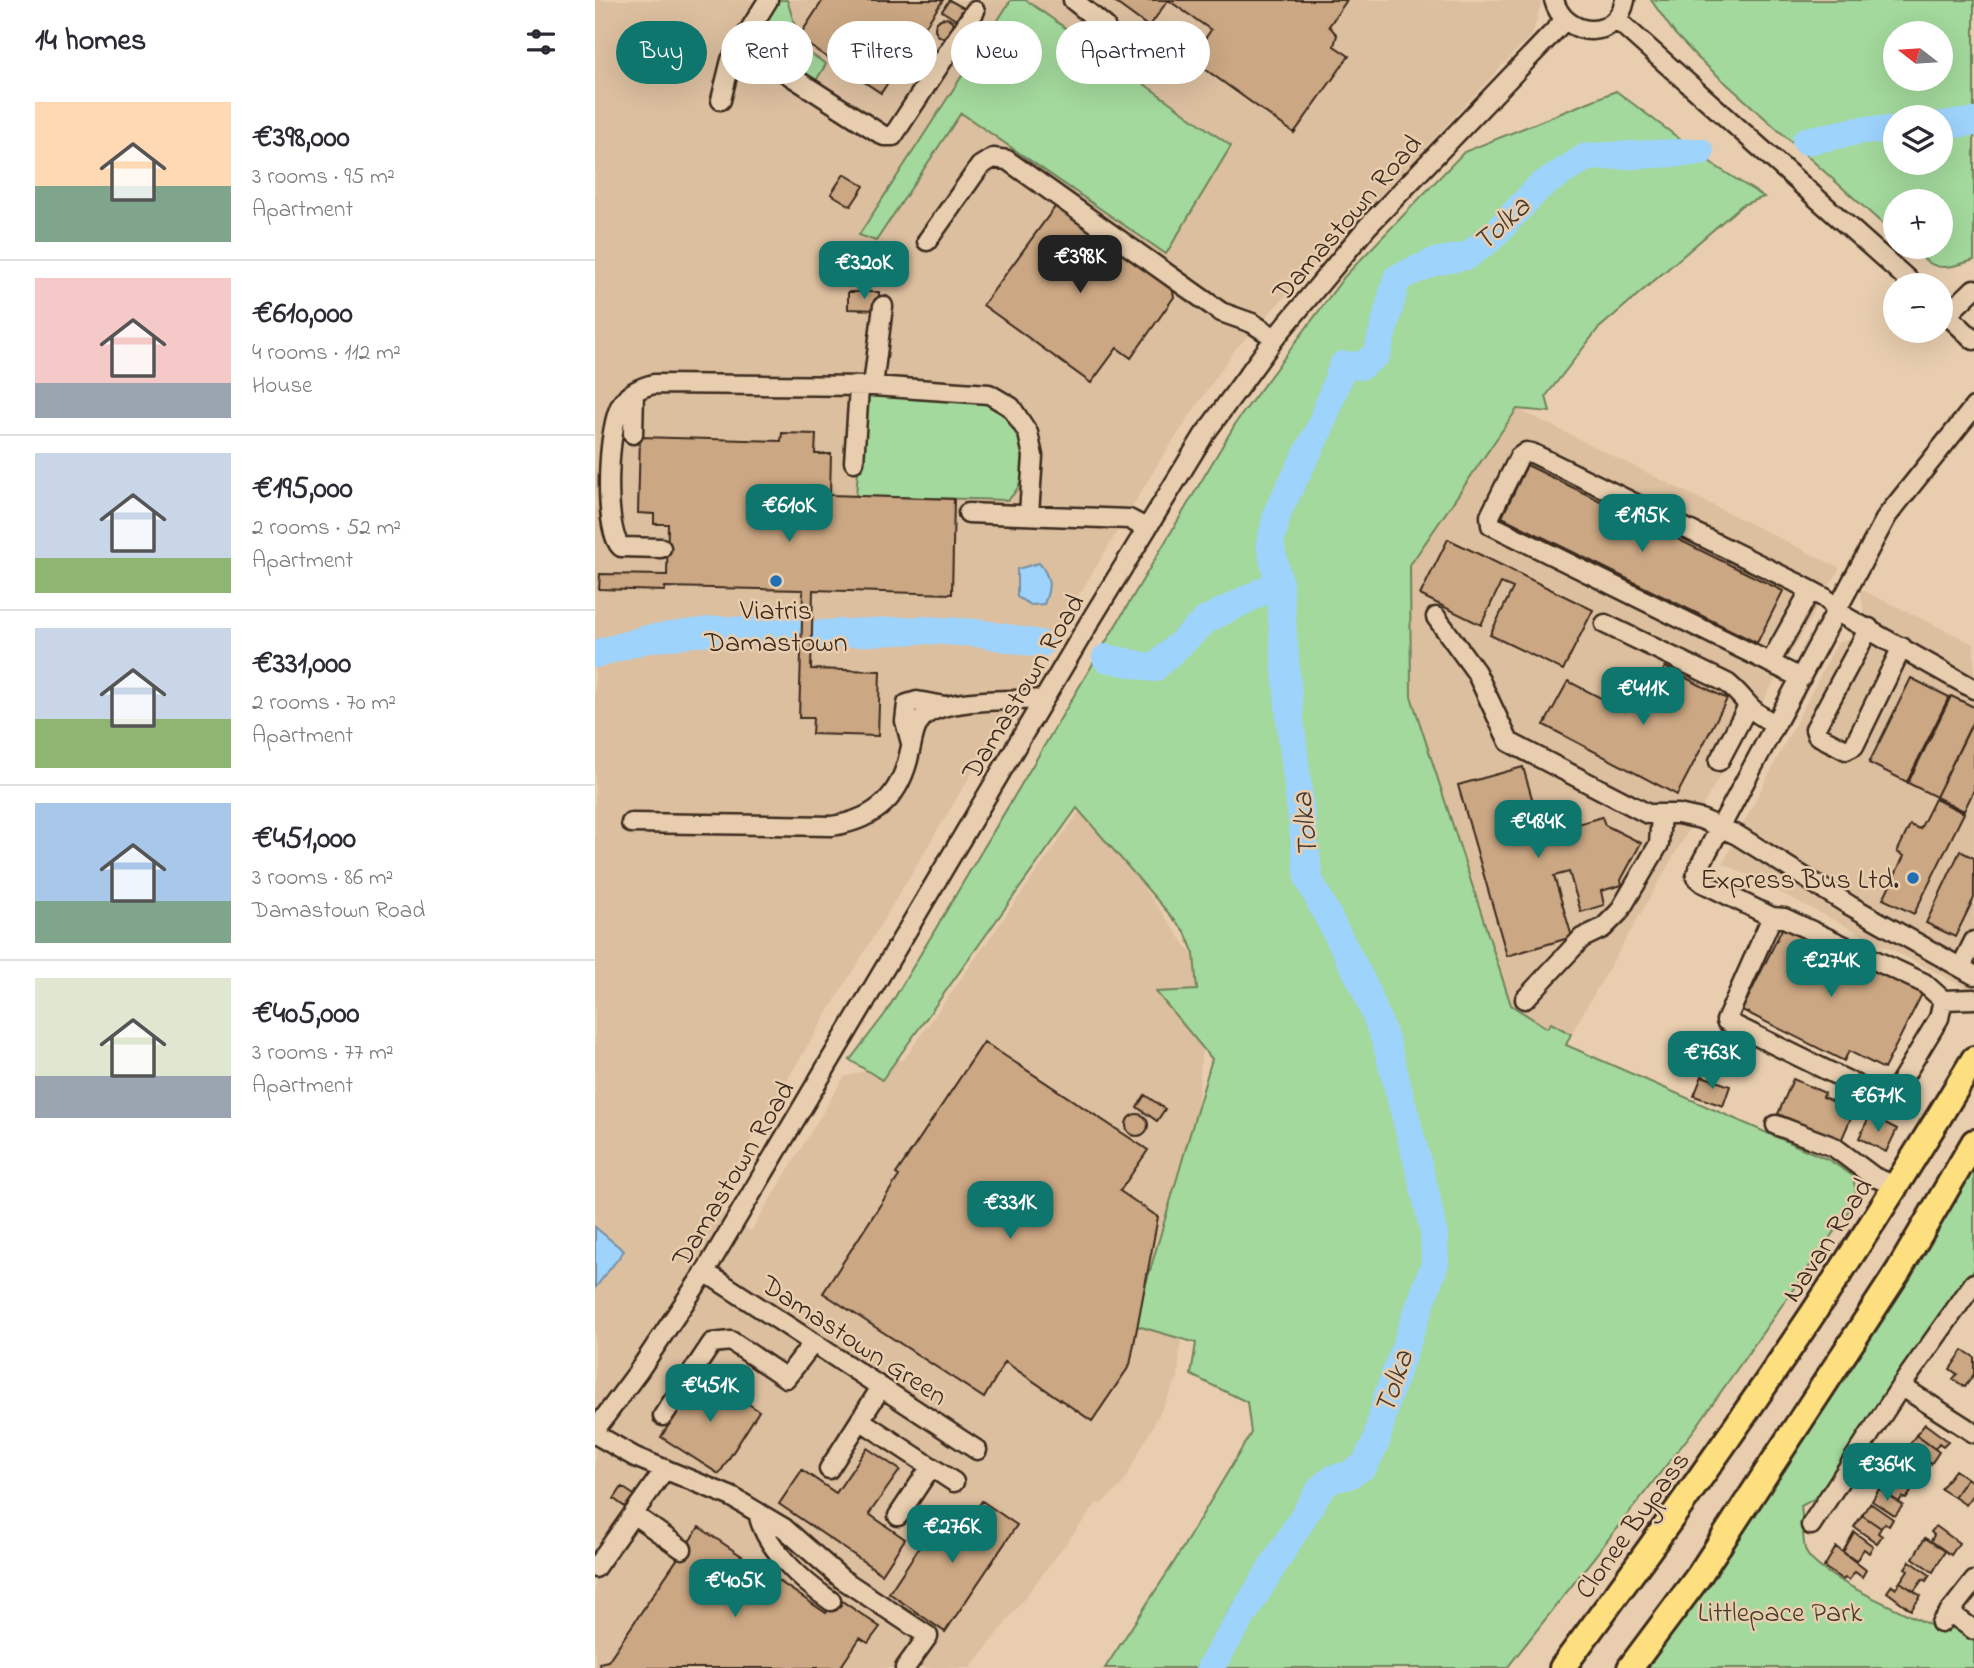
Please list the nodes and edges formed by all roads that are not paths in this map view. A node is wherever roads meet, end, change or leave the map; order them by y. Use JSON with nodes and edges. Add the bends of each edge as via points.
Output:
{"nodes":[{"id":1,"x":768,"y":0,"type":"edge"},
{"id":2,"x":1073,"y":0,"type":"edge"},
{"id":3,"x":1554,"y":0,"type":"edge"},
{"id":4,"x":1625,"y":0,"type":"edge"},
{"id":5,"x":975,"y":11,"type":"dead end"},
{"id":6,"x":1616,"y":19,"type":"junction"},
{"id":7,"x":755,"y":21,"type":"edge"},
{"id":8,"x":1099,"y":21,"type":"edge"},
{"id":9,"x":1564,"y":21,"type":"junction"},
{"id":10,"x":724,"y":84,"type":"edge"},
{"id":11,"x":804,"y":84,"type":"edge"},
{"id":12,"x":720,"y":100,"type":"dead end"},
{"id":13,"x":927,"y":241,"type":"dead end"},
{"id":14,"x":1901,"y":273,"type":"edge"},
{"id":15,"x":1974,"y":289,"type":"edge"},
{"id":16,"x":1953,"y":305,"type":"edge"},
{"id":17,"x":883,"y":306,"type":"dead end"},
{"id":18,"x":1953,"y":320,"type":"edge"},
{"id":19,"x":1275,"y":338,"type":"junction"},
{"id":20,"x":1974,"y":340,"type":"edge"},
{"id":21,"x":866,"y":387,"type":"junction"},
{"id":22,"x":634,"y":392,"type":"junction"},
{"id":23,"x":1974,"y":407,"type":"edge"},
{"id":24,"x":633,"y":434,"type":"dead end"},
{"id":25,"x":854,"y":462,"type":"dead end"},
{"id":26,"x":968,"y":513,"type":"dead end"},
{"id":27,"x":1029,"y":514,"type":"junction"},
{"id":28,"x":1146,"y":528,"type":"junction"},
{"id":29,"x":661,"y":548,"type":"dead end"},
{"id":30,"x":1810,"y":591,"type":"junction"},
{"id":31,"x":1838,"y":608,"type":"junction"},
{"id":32,"x":1436,"y":617,"type":"dead end"},
{"id":33,"x":1605,"y":624,"type":"dead end"},
{"id":34,"x":1869,"y":628,"type":"junction"},
{"id":35,"x":1902,"y":647,"type":"junction"},
{"id":36,"x":1770,"y":663,"type":"junction"},
{"id":37,"x":1801,"y":678,"type":"junction"},
{"id":38,"x":1974,"y":689,"type":"edge"},
{"id":39,"x":1044,"y":699,"type":"junction"},
{"id":40,"x":1747,"y":708,"type":"junction"},
{"id":41,"x":1776,"y":724,"type":"junction"},
{"id":42,"x":1719,"y":761,"type":"dead end"},
{"id":43,"x":1661,"y":814,"type":"junction"},
{"id":44,"x":631,"y":823,"type":"dead end"},
{"id":45,"x":1718,"y":835,"type":"junction"},
{"id":46,"x":1772,"y":917,"type":"junction"},
{"id":47,"x":1974,"y":941,"type":"edge"},
{"id":48,"x":1968,"y":971,"type":"edge"},
{"id":49,"x":1525,"y":999,"type":"dead end"},
{"id":50,"x":1974,"y":999,"type":"edge"},
{"id":51,"x":1943,"y":1000,"type":"junction"},
{"id":52,"x":1974,"y":1059,"type":"edge"},
{"id":53,"x":1776,"y":1125,"type":"dead end"},
{"id":54,"x":1974,"y":1142,"type":"edge"},
{"id":55,"x":1896,"y":1186,"type":"junction"},
{"id":56,"x":705,"y":1272,"type":"junction"},
{"id":57,"x":1974,"y":1283,"type":"edge"},
{"id":58,"x":813,"y":1343,"type":"junction"},
{"id":59,"x":1901,"y":1386,"type":"junction"},
{"id":60,"x":880,"y":1389,"type":"junction"},
{"id":61,"x":1747,"y":1413,"type":"junction"},
{"id":62,"x":663,"y":1416,"type":"dead end"},
{"id":63,"x":860,"y":1420,"type":"junction"},
{"id":64,"x":596,"y":1425,"type":"edge"},
{"id":65,"x":1974,"y":1433,"type":"edge"},
{"id":66,"x":977,"y":1450,"type":"dead end"},
{"id":67,"x":930,"y":1468,"type":"junction"},
{"id":68,"x":665,"y":1469,"type":"junction"},
{"id":69,"x":829,"y":1469,"type":"dead end"},
{"id":70,"x":954,"y":1482,"type":"dead end"},
{"id":71,"x":1750,"y":1494,"type":"junction"},
{"id":72,"x":758,"y":1513,"type":"junction"},
{"id":73,"x":1812,"y":1513,"type":"dead end"},
{"id":74,"x":633,"y":1514,"type":"junction"},
{"id":75,"x":898,"y":1516,"type":"dead end"},
{"id":76,"x":682,"y":1549,"type":"dead end"},
{"id":77,"x":595,"y":1568,"type":"edge"},
{"id":78,"x":1974,"y":1581,"type":"edge"},
{"id":79,"x":831,"y":1601,"type":"dead end"},
{"id":80,"x":1974,"y":1630,"type":"edge"},
{"id":81,"x":905,"y":1668,"type":"edge"},
{"id":82,"x":1551,"y":1668,"type":"edge"},
{"id":83,"x":1562,"y":1668,"type":"edge"},
{"id":84,"x":1620,"y":1668,"type":"edge"},
{"id":85,"x":1630,"y":1668,"type":"edge"}],
"edges":[{"from":1,"to":7,"type":"street"},
{"from":2,"to":8,"type":"street"},
{"from":3,"to":9,"type":"street"},
{"from":4,"to":6,"type":"street"},
{"from":5,"to":11,"type":"street","via":[[898,133],[888,137]]},
{"from":6,"to":9,"type":"street","via":[[1591,31]]},
{"from":6,"to":14,"type":"street"},
{"from":9,"to":19,"type":"street","name":"Damastown Road","via":[[1368,226]]},
{"from":10,"to":12,"type":"street"},
{"from":13,"to":19,"type":"street","via":[[980,166],[993,158],[1007,160],[1221,312],[1252,323]]},
{"from":15,"to":16,"type":"street"},
{"from":17,"to":21,"type":"street"},
{"from":18,"to":20,"type":"street"},
{"from":19,"to":28,"type":"street","name":"Damastown Road"},
{"from":21,"to":22,"type":"street","via":[[675,382]]},
{"from":21,"to":25,"type":"street"},
{"from":21,"to":27,"type":"street","via":[[977,391],[1010,407],[1024,423],[1031,443]]},
{"from":22,"to":24,"type":"street"},
{"from":22,"to":29,"type":"street","via":[[620,405],[615,421],[611,531],[621,547]]},
{"from":23,"to":31,"type":"street","via":[[1887,516]]},
{"from":26,"to":27,"type":"street"},
{"from":27,"to":28,"type":"street","via":[[1129,519]]},
{"from":28,"to":39,"type":"street","name":"Damastown Road"},
{"from":30,"to":31,"type":"street"},
{"from":30,"to":36,"type":"street"},
{"from":30,"to":36,"type":"street","via":[[1532,453],[1519,457],[1490,516],[1491,525]]},
{"from":31,"to":34,"type":"street"},
{"from":31,"to":37,"type":"street"},
{"from":32,"to":43,"type":"street","via":[[1476,672],[1509,743],[1648,814]]},
{"from":33,"to":40,"type":"street","via":[[1727,683],[1738,691]]},
{"from":34,"to":35,"type":"street"},
{"from":34,"to":35,"type":"street","via":[[1815,729],[1818,735],[1846,750],[1854,746]]},
{"from":35,"to":38,"type":"street"},
{"from":36,"to":37,"type":"street"},
{"from":37,"to":41,"type":"street"},
{"from":39,"to":44,"type":"street","via":[[947,706],[923,717],[915,728],[902,782],[889,801],[852,823]]},
{"from":39,"to":56,"type":"street","name":"Damastown Road"},
{"from":40,"to":41,"type":"street"},
{"from":40,"to":42,"type":"street"},
{"from":41,"to":45,"type":"street"},
{"from":43,"to":45,"type":"street","via":[[1678,814]]},
{"from":43,"to":49,"type":"street","via":[[1659,844],[1619,912],[1603,928],[1582,938]]},
{"from":45,"to":46,"type":"street","via":[[1696,877]]},
{"from":45,"to":48,"type":"street"},
{"from":46,"to":51,"type":"street","via":[[1784,918],[1924,983]]},
{"from":46,"to":51,"type":"street","via":[[1726,1021],[1877,1095],[1896,1088],[1939,1018]]},
{"from":47,"to":48,"type":"street"},
{"from":50,"to":51,"type":"street"},
{"from":52,"to":55,"type":"highway","name":"Navan Road"},
{"from":53,"to":55,"type":"street","via":[[1834,1147],[1874,1177]]},
{"from":54,"to":71,"type":"highway","via":[[1899,1270]]},
{"from":55,"to":61,"type":"highway","name":"Navan Road"},
{"from":56,"to":58,"type":"street","name":"Damastown Green"},
{"from":56,"to":64,"type":"street","name":"Damastown Road"},
{"from":57,"to":59,"type":"street"},
{"from":58,"to":60,"type":"street","name":"Damastown Green"},
{"from":58,"to":62,"type":"street","via":[[786,1378],[731,1341],[712,1343]]},
{"from":59,"to":65,"type":"street"},
{"from":59,"to":73,"type":"street"},
{"from":60,"to":63,"type":"street"},
{"from":60,"to":66,"type":"street","name":"Damastown Green"},
{"from":61,"to":82,"type":"highway"},
{"from":61,"to":83,"type":"highway","name":"Clonee Bypass"},
{"from":63,"to":67,"type":"street"},
{"from":63,"to":69,"type":"street"},
{"from":64,"to":68,"type":"street","via":[[635,1457]]},
{"from":67,"to":70,"type":"street"},
{"from":67,"to":75,"type":"street"},
{"from":68,"to":72,"type":"street"},
{"from":68,"to":74,"type":"street"},
{"from":71,"to":84,"type":"highway"},
{"from":71,"to":85,"type":"highway","via":[[1698,1577]]},
{"from":72,"to":79,"type":"street","via":[[762,1533],[810,1587]]},
{"from":72,"to":81,"type":"street","via":[[784,1528],[842,1579],[927,1636]]},
{"from":74,"to":76,"type":"street"},
{"from":74,"to":77,"type":"street"},
{"from":78,"to":80,"type":"street","via":[[1945,1618]]}]}
